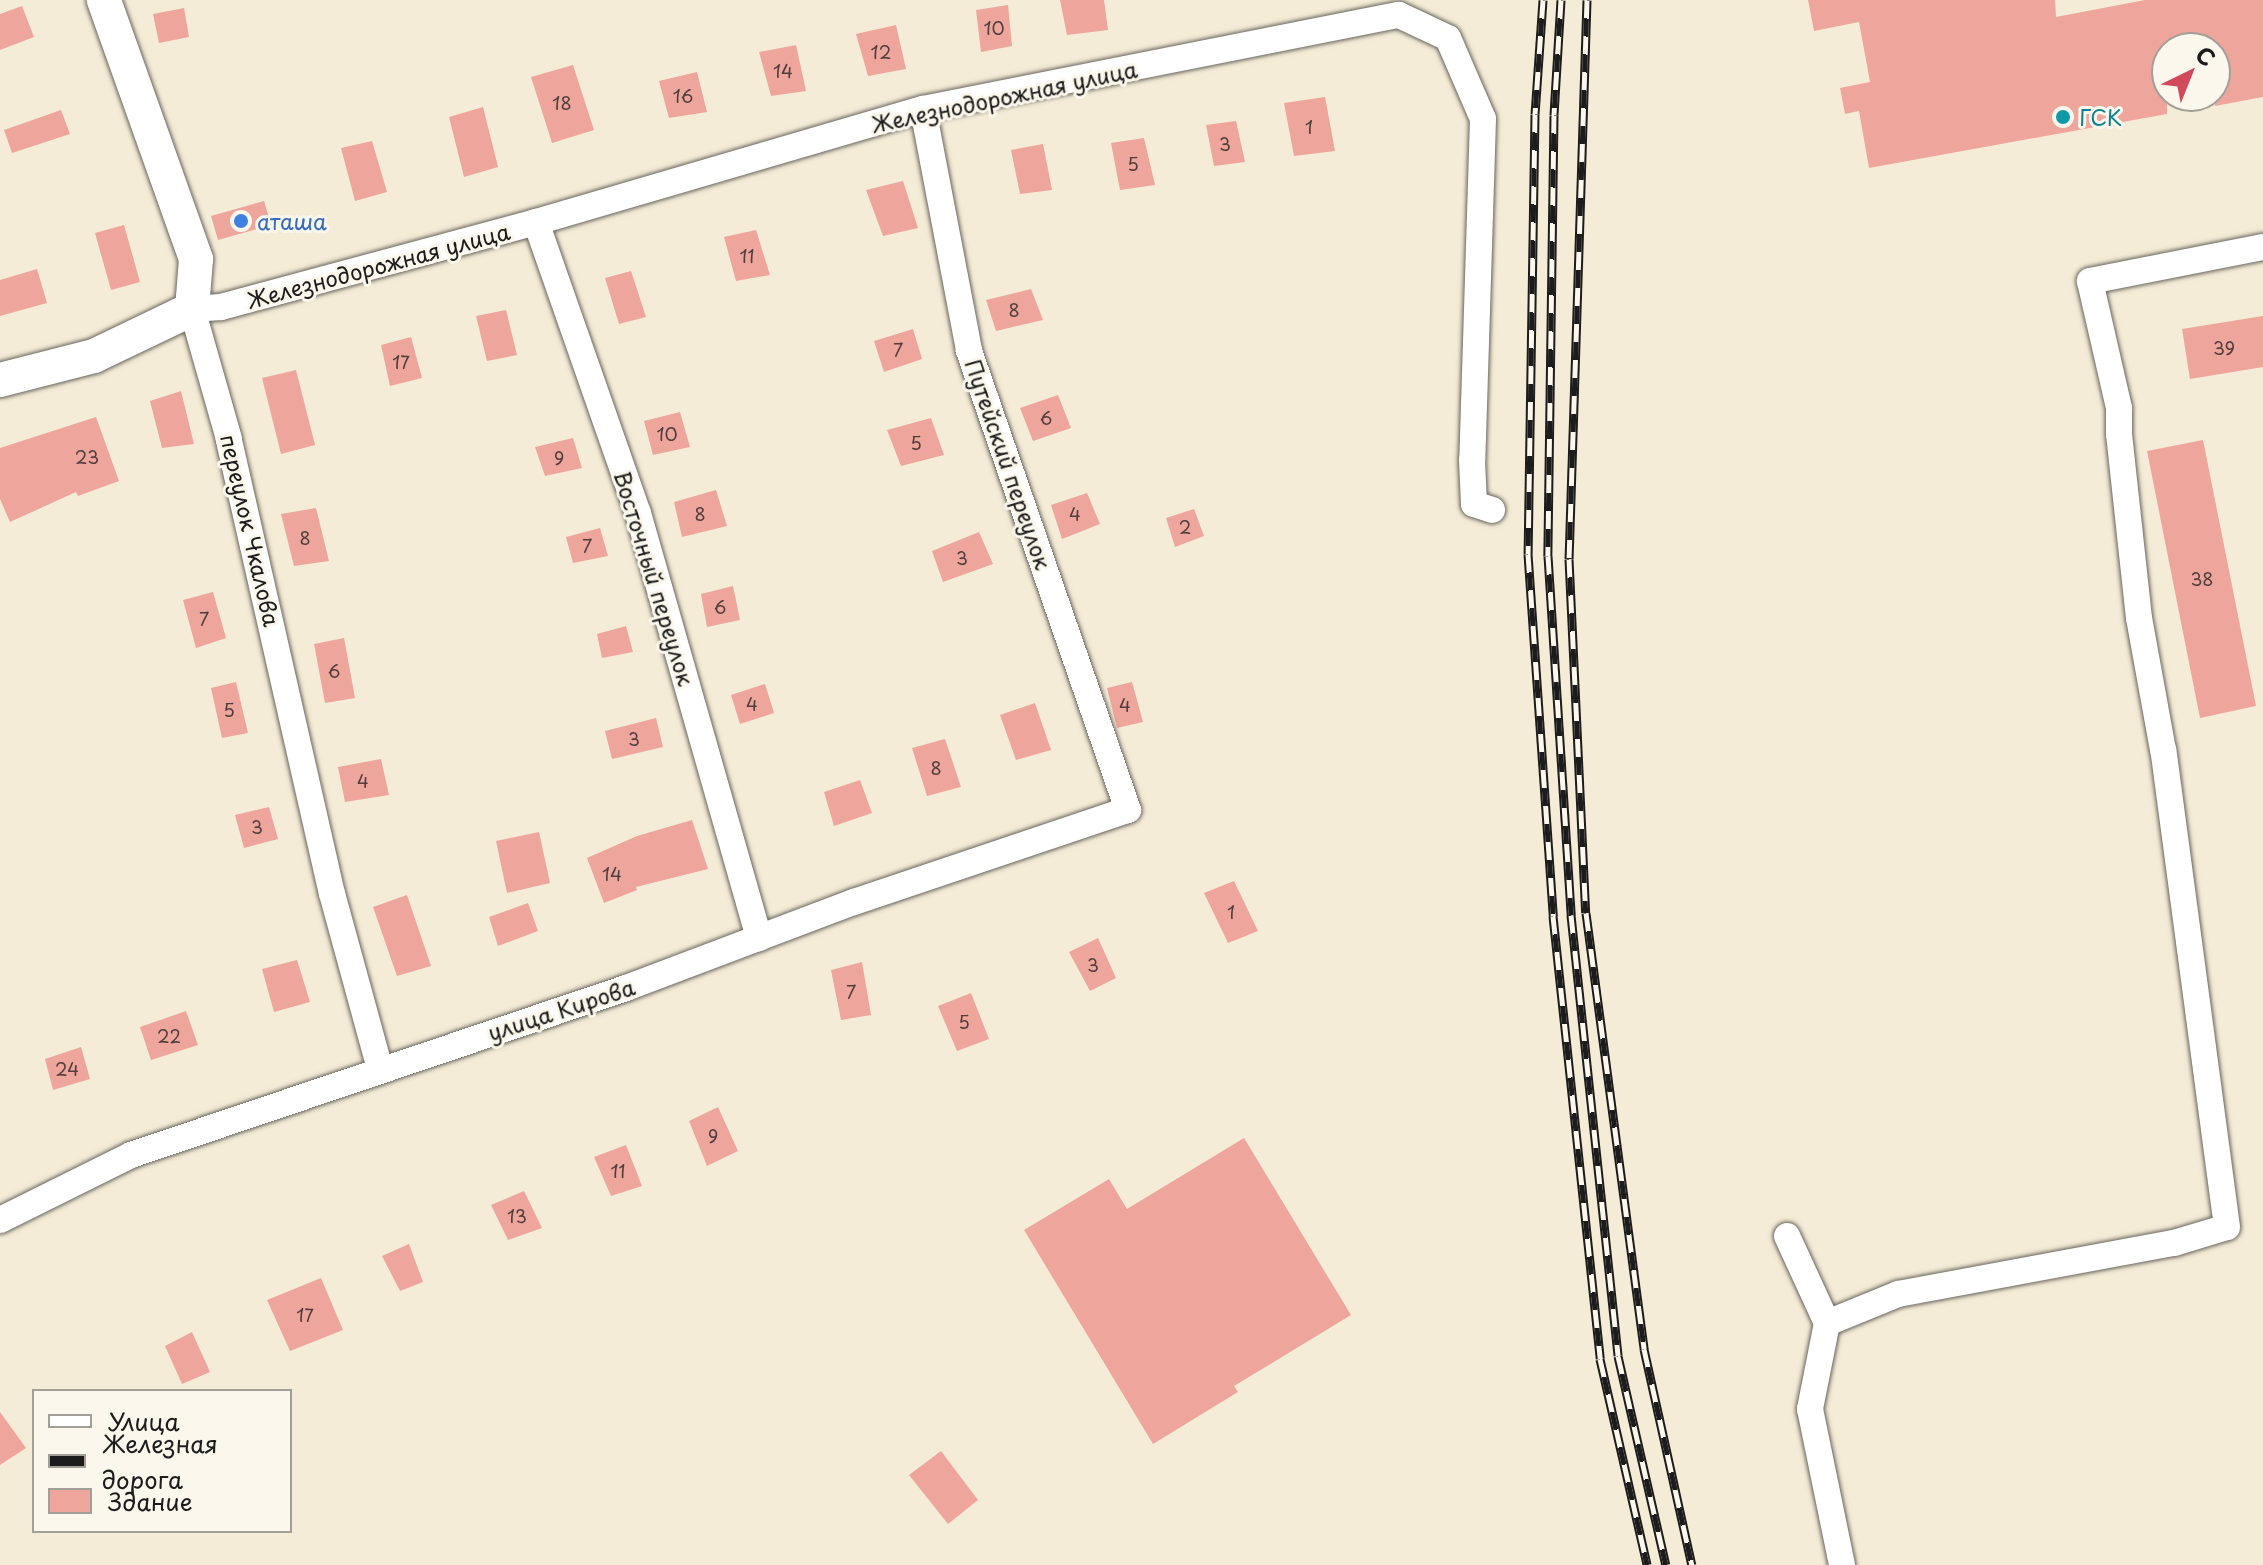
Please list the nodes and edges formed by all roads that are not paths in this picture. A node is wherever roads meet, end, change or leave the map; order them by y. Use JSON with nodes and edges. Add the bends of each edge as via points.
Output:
{"nodes":[{"id":1,"x":104,"y":0,"type":"edge"},
{"id":2,"x":923,"y":109,"type":"junction"},
{"id":3,"x":536,"y":222,"type":"junction"},
{"id":4,"x":2263,"y":247,"type":"edge"},
{"id":5,"x":192,"y":309,"type":"junction"},
{"id":6,"x":0,"y":380,"type":"edge"},
{"id":7,"x":1492,"y":510,"type":"dead end"},
{"id":8,"x":1128,"y":810,"type":"joint"},
{"id":9,"x":759,"y":938,"type":"junction"},
{"id":10,"x":380,"y":1069,"type":"junction"},
{"id":11,"x":0,"y":1220,"type":"edge"},
{"id":12,"x":1787,"y":1236,"type":"dead end"},
{"id":13,"x":1827,"y":1323,"type":"junction"},
{"id":14,"x":1842,"y":1565,"type":"edge"}],
"edges":[{"from":1,"to":5,"type":"street","name":"переулок Чкалова","via":[[196,259]]},
{"from":2,"to":3,"type":"street","name":"Железнодорожная улица"},
{"from":2,"to":7,"type":"street","name":"Железнодорожная улица","via":[[1399,15],[1448,38],[1483,119],[1472,460],[1474,504]]},
{"from":2,"to":8,"type":"street","name":"Путейский переулок","via":[[969,350]]},
{"from":3,"to":5,"type":"street","name":"Железнодорожная улица","via":[[221,307]]},
{"from":3,"to":9,"type":"street","name":"Восточный переулок","via":[[638,513]]},
{"from":4,"to":13,"type":"street","via":[[2090,281],[2119,408],[2139,618],[2163,750],[2227,1227],[2174,1243],[1898,1294]]},
{"from":5,"to":6,"type":"street","name":"Железнодорожная улица","via":[[94,356]]},
{"from":5,"to":10,"type":"street","name":"переулок Чкалова","via":[[229,439],[332,894]]},
{"from":8,"to":9,"type":"street","name":"улица Кирова"},
{"from":9,"to":10,"type":"street","name":"улица Кирова"},
{"from":10,"to":11,"type":"street","name":"улица Кирова","via":[[131,1155]]},
{"from":12,"to":13,"type":"street"},
{"from":13,"to":14,"type":"street","via":[[1810,1409]]}]}
